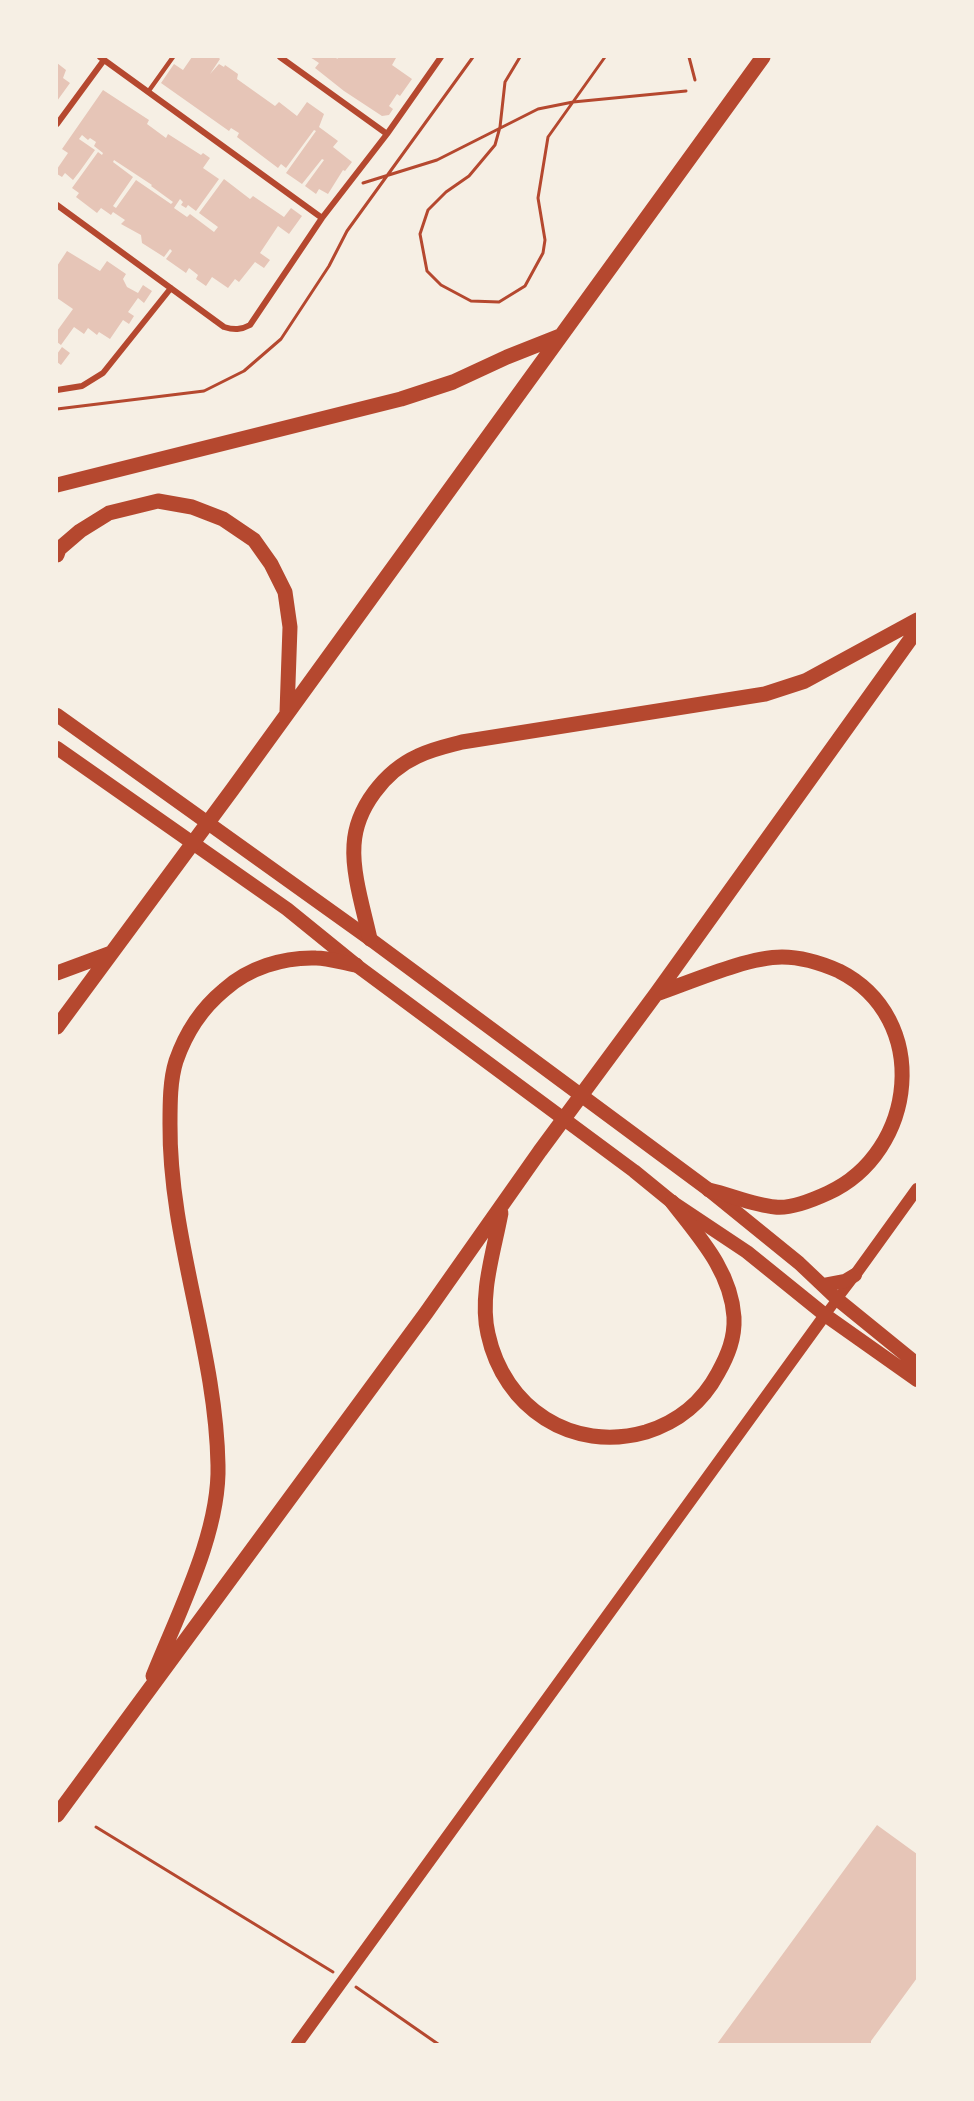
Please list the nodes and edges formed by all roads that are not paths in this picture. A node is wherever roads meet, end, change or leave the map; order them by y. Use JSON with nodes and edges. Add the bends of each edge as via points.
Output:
{"nodes":[{"id":1,"x":173,"y":57,"type":"edge"},
{"id":2,"x":280,"y":57,"type":"edge"},
{"id":3,"x":441,"y":57,"type":"edge"},
{"id":4,"x":763,"y":57,"type":"edge"},
{"id":5,"x":102,"y":58,"type":"edge"},
{"id":6,"x":148,"y":92,"type":"junction"},
{"id":7,"x":57,"y":124,"type":"edge"},
{"id":8,"x":387,"y":134,"type":"junction"},
{"id":9,"x":57,"y":205,"type":"edge"},
{"id":10,"x":322,"y":218,"type":"junction"},
{"id":11,"x":171,"y":288,"type":"junction"},
{"id":12,"x":560,"y":336,"type":"junction"},
{"id":13,"x":57,"y":390,"type":"edge"},
{"id":14,"x":57,"y":486,"type":"edge"},
{"id":15,"x":57,"y":555,"type":"edge"},
{"id":16,"x":917,"y":620,"type":"edge"},
{"id":17,"x":917,"y":630,"type":"edge"},
{"id":18,"x":287,"y":713,"type":"junction"},
{"id":19,"x":57,"y":715,"type":"edge"},
{"id":20,"x":57,"y":748,"type":"edge"},
{"id":21,"x":370,"y":939,"type":"junction"},
{"id":22,"x":111,"y":953,"type":"junction"},
{"id":23,"x":356,"y":965,"type":"junction"},
{"id":24,"x":57,"y":973,"type":"edge"},
{"id":25,"x":657,"y":994,"type":"junction"},
{"id":26,"x":57,"y":1027,"type":"edge"},
{"id":27,"x":917,"y":1189,"type":"edge"},
{"id":28,"x":710,"y":1190,"type":"junction"},
{"id":29,"x":672,"y":1202,"type":"junction"},
{"id":30,"x":503,"y":1206,"type":"junction"},
{"id":31,"x":855,"y":1275,"type":"junction"},
{"id":32,"x":824,"y":1285,"type":"junction"},
{"id":33,"x":831,"y":1308,"type":"junction"},
{"id":34,"x":917,"y":1364,"type":"edge"},
{"id":35,"x":917,"y":1380,"type":"edge"},
{"id":36,"x":144,"y":1698,"type":"junction"},
{"id":37,"x":57,"y":1815,"type":"edge"},
{"id":38,"x":297,"y":2044,"type":"edge"}],
"edges":[{"from":1,"to":6,"type":"lane"},
{"from":2,"to":8,"type":"street"},
{"from":3,"to":8,"type":"street"},
{"from":4,"to":12,"type":"highway"},
{"from":5,"to":6,"type":"street"},
{"from":5,"to":7,"type":"street"},
{"from":6,"to":10,"type":"street"},
{"from":8,"to":10,"type":"street"},
{"from":9,"to":11,"type":"street"},
{"from":10,"to":11,"type":"street","via":[[250,325],[224,327]]},
{"from":11,"to":13,"type":"street","via":[[103,374],[82,386]]},
{"from":12,"to":14,"type":"highway","via":[[453,382],[401,399]]},
{"from":12,"to":18,"type":"highway"},
{"from":15,"to":18,"type":"highway","via":[[80,531],[109,513],[158,501],[192,507],[223,519],[254,540],[272,564],[285,592],[290,627]]},
{"from":16,"to":21,"type":"highway","via":[[805,681],[765,694],[462,742],[416,756],[381,784],[357,825],[353,845],[355,866]]},
{"from":17,"to":25,"type":"highway"},
{"from":18,"to":22,"type":"highway"},
{"from":19,"to":21,"type":"main road"},
{"from":20,"to":23,"type":"main road","via":[[287,909]]},
{"from":21,"to":28,"type":"main road"},
{"from":22,"to":24,"type":"highway"},
{"from":22,"to":26,"type":"highway"},
{"from":23,"to":29,"type":"main road"},
{"from":23,"to":36,"type":"highway","via":[[316,958],[270,963],[251,972],[230,984],[196,1019],[176,1062],[170,1102],[172,1182],[214,1410],[218,1467],[207,1538]]},
{"from":25,"to":28,"type":"highway","via":[[762,959],[783,957],[823,963],[848,976],[878,1002],[892,1024],[900,1049],[902,1089],[893,1125],[886,1142],[858,1175],[814,1200],[777,1207]]},
{"from":25,"to":30,"type":"highway"},
{"from":27,"to":31,"type":"main road"},
{"from":28,"to":32,"type":"main road"},
{"from":29,"to":30,"type":"highway","via":[[723,1274],[734,1316],[734,1333],[716,1378],[685,1414],[660,1427],[619,1437],[572,1432],[552,1424],[533,1411],[499,1370],[488,1333],[486,1294]]},
{"from":29,"to":33,"type":"main road"},
{"from":30,"to":36,"type":"highway"},
{"from":31,"to":32,"type":"main road"},
{"from":31,"to":33,"type":"street"},
{"from":32,"to":33,"type":"main road"},
{"from":33,"to":34,"type":"main road"},
{"from":33,"to":35,"type":"main road"},
{"from":33,"to":38,"type":"main road"},
{"from":36,"to":37,"type":"highway"}]}
